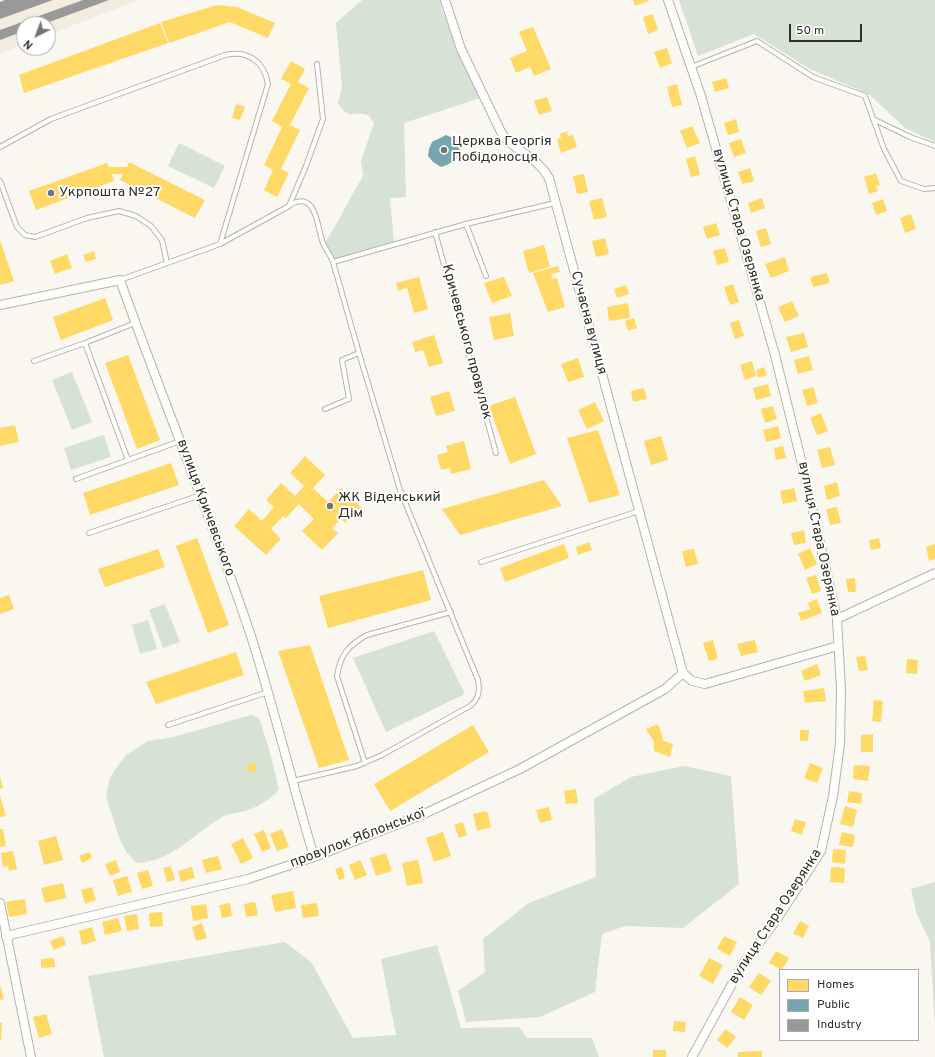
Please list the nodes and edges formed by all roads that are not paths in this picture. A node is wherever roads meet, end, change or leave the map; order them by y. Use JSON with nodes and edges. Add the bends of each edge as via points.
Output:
{"nodes":[{"id":1,"x":445,"y":0,"type":"edge"},
{"id":2,"x":668,"y":0,"type":"edge"},
{"id":3,"x":316,"y":64,"type":"dead end"},
{"id":4,"x":691,"y":67,"type":"junction"},
{"id":5,"x":873,"y":118,"type":"junction"},
{"id":6,"x":935,"y":146,"type":"edge"},
{"id":7,"x":0,"y":147,"type":"edge"},
{"id":8,"x":0,"y":181,"type":"edge"},
{"id":9,"x":935,"y":188,"type":"edge"},
{"id":10,"x":2,"y":196,"type":"edge"},
{"id":11,"x":556,"y":203,"type":"junction"},
{"id":12,"x":289,"y":206,"type":"junction"},
{"id":13,"x":466,"y":224,"type":"junction"},
{"id":14,"x":435,"y":232,"type":"junction"},
{"id":15,"x":220,"y":244,"type":"junction"},
{"id":16,"x":333,"y":262,"type":"junction"},
{"id":17,"x":167,"y":263,"type":"junction"},
{"id":18,"x":486,"y":276,"type":"dead end"},
{"id":19,"x":120,"y":280,"type":"junction"},
{"id":20,"x":0,"y":305,"type":"edge"},
{"id":21,"x":135,"y":323,"type":"junction"},
{"id":22,"x":85,"y":343,"type":"junction"},
{"id":23,"x":359,"y":353,"type":"junction"},
{"id":24,"x":34,"y":361,"type":"dead end"},
{"id":25,"x":325,"y":409,"type":"dead end"},
{"id":26,"x":181,"y":441,"type":"junction"},
{"id":27,"x":496,"y":453,"type":"dead end"},
{"id":28,"x":128,"y":460,"type":"junction"},
{"id":29,"x":76,"y":478,"type":"dead end"},
{"id":30,"x":202,"y":495,"type":"junction"},
{"id":31,"x":640,"y":511,"type":"junction"},
{"id":32,"x":89,"y":533,"type":"dead end"},
{"id":33,"x":481,"y":562,"type":"dead end"},
{"id":34,"x":935,"y":573,"type":"edge"},
{"id":35,"x":451,"y":612,"type":"junction"},
{"id":36,"x":837,"y":619,"type":"junction"},
{"id":37,"x":838,"y":646,"type":"junction"},
{"id":38,"x":683,"y":673,"type":"junction"},
{"id":39,"x":268,"y":691,"type":"junction"},
{"id":40,"x":168,"y":725,"type":"dead end"},
{"id":41,"x":364,"y":763,"type":"junction"},
{"id":42,"x":292,"y":781,"type":"junction"},
{"id":43,"x":314,"y":857,"type":"junction"},
{"id":44,"x":0,"y":903,"type":"edge"},
{"id":45,"x":6,"y":936,"type":"junction"},
{"id":46,"x":31,"y":1057,"type":"edge"},
{"id":47,"x":692,"y":1057,"type":"edge"}],
"edges":[{"from":1,"to":11,"type":"street","name":"Сучасна вулиця","via":[[461,49],[502,134],[510,144],[542,166],[549,178]]},
{"from":2,"to":4,"type":"street","name":"вулиця Стара Озерянка"},
{"from":3,"to":12,"type":"lane","via":[[323,119]]},
{"from":4,"to":5,"type":"lane","via":[[757,41],[812,77],[865,96]]},
{"from":4,"to":36,"type":"street","name":"вулиця Стара Озерянка","via":[[775,355]]},
{"from":5,"to":6,"type":"lane","via":[[910,137]]},
{"from":5,"to":9,"type":"lane","via":[[884,149],[901,181],[924,189]]},
{"from":7,"to":15,"type":"lane","via":[[51,120],[225,55],[245,54],[261,65],[268,84]]},
{"from":8,"to":10,"type":"lane"},
{"from":10,"to":17,"type":"lane","via":[[17,227],[30,237],[119,211],[136,216],[151,226],[162,240]]},
{"from":11,"to":13,"type":"lane"},
{"from":11,"to":31,"type":"street","name":"Сучасна вулиця"},
{"from":12,"to":15,"type":"lane"},
{"from":12,"to":16,"type":"lane","via":[[305,202],[313,209],[324,244]]},
{"from":13,"to":14,"type":"lane"},
{"from":13,"to":18,"type":"lane"},
{"from":14,"to":16,"type":"lane"},
{"from":14,"to":27,"type":"lane","name":"Кричевського провулок"},
{"from":15,"to":17,"type":"lane"},
{"from":16,"to":23,"type":"lane"},
{"from":17,"to":19,"type":"lane"},
{"from":19,"to":20,"type":"street"},
{"from":19,"to":21,"type":"street","name":"вулиця Кричевського"},
{"from":21,"to":22,"type":"lane"},
{"from":21,"to":26,"type":"street","name":"вулиця Кричевського"},
{"from":22,"to":24,"type":"lane"},
{"from":22,"to":28,"type":"lane"},
{"from":23,"to":25,"type":"lane","via":[[342,360],[349,399]]},
{"from":23,"to":35,"type":"lane","via":[[400,490]]},
{"from":26,"to":28,"type":"lane"},
{"from":26,"to":30,"type":"street","name":"вулиця Кричевського"},
{"from":28,"to":29,"type":"lane"},
{"from":30,"to":32,"type":"lane"},
{"from":30,"to":39,"type":"street","name":"вулиця Кричевського"},
{"from":31,"to":33,"type":"lane"},
{"from":31,"to":38,"type":"street","name":"Сучасна вулиця"},
{"from":34,"to":36,"type":"street"},
{"from":35,"to":41,"type":"lane","via":[[478,680],[477,698],[470,706]]},
{"from":35,"to":41,"type":"lane","via":[[367,635],[355,641],[345,651],[339,663],[337,676]]},
{"from":36,"to":37,"type":"street","name":"вулиця Стара Озерянка"},
{"from":37,"to":38,"type":"street","via":[[705,684],[692,681]]},
{"from":37,"to":47,"type":"street","name":"вулиця Стара Озерянка","via":[[841,689],[840,744],[833,796],[821,851],[777,919],[743,964]]},
{"from":38,"to":43,"type":"street","name":"провулок Яблонської","via":[[665,689],[520,768],[426,813]]},
{"from":39,"to":40,"type":"lane"},
{"from":39,"to":42,"type":"street","name":"вулиця Кричевського"},
{"from":41,"to":42,"type":"lane"},
{"from":42,"to":43,"type":"street","name":"вулиця Кричевського"},
{"from":43,"to":45,"type":"street","name":"провулок Яблонської","via":[[248,880]]},
{"from":44,"to":45,"type":"street"},
{"from":45,"to":46,"type":"street"}]}
